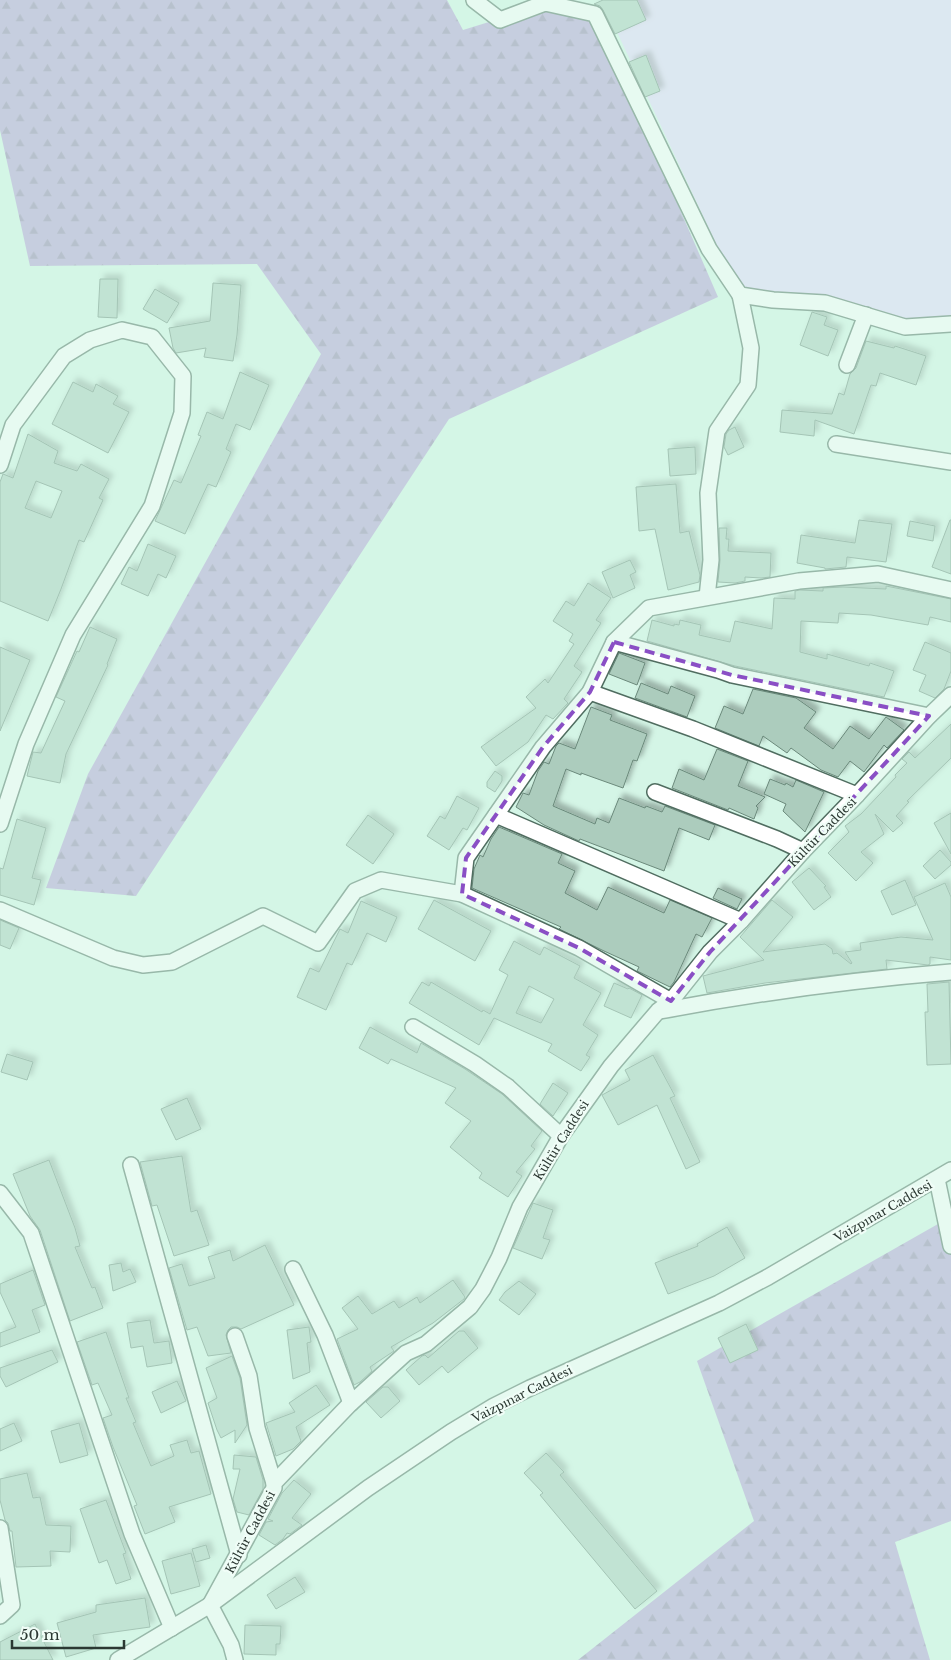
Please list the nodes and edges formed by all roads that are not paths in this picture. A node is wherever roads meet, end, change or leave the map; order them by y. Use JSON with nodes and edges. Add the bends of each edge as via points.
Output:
{"nodes":[{"id":1,"x":474,"y":0,"type":"edge"},
{"id":2,"x":740,"y":295,"type":"junction"},
{"id":3,"x":866,"y":316,"type":"junction"},
{"id":4,"x":951,"y":324,"type":"edge"},
{"id":5,"x":847,"y":365,"type":"dead end"},
{"id":6,"x":836,"y":444,"type":"dead end"},
{"id":7,"x":951,"y":462,"type":"edge"},
{"id":8,"x":0,"y":465,"type":"edge"},
{"id":9,"x":951,"y":590,"type":"edge"},
{"id":10,"x":707,"y":598,"type":"junction"},
{"id":11,"x":614,"y":642,"type":"junction"},
{"id":12,"x":590,"y":692,"type":"junction"},
{"id":13,"x":951,"y":695,"type":"edge"},
{"id":14,"x":929,"y":716,"type":"junction"},
{"id":15,"x":654,"y":792,"type":"dead end"},
{"id":16,"x":857,"y":795,"type":"junction"},
{"id":17,"x":496,"y":815,"type":"junction"},
{"id":18,"x":0,"y":824,"type":"edge"},
{"id":19,"x":803,"y":851,"type":"junction"},
{"id":20,"x":462,"y":894,"type":"junction"},
{"id":21,"x":0,"y":910,"type":"edge"},
{"id":22,"x":741,"y":921,"type":"junction"},
{"id":23,"x":951,"y":972,"type":"edge"},
{"id":24,"x":671,"y":1001,"type":"junction"},
{"id":25,"x":658,"y":1011,"type":"junction"},
{"id":26,"x":414,"y":1027,"type":"dead end"},
{"id":27,"x":561,"y":1136,"type":"junction"},
{"id":28,"x":131,"y":1165,"type":"dead end"},
{"id":29,"x":951,"y":1170,"type":"edge"},
{"id":30,"x":937,"y":1179,"type":"junction"},
{"id":31,"x":0,"y":1193,"type":"edge"},
{"id":32,"x":951,"y":1246,"type":"edge"},
{"id":33,"x":294,"y":1268,"type":"dead end"},
{"id":34,"x":234,"y":1336,"type":"dead end"},
{"id":35,"x":351,"y":1403,"type":"junction"},
{"id":36,"x":274,"y":1483,"type":"junction"},
{"id":37,"x":0,"y":1528,"type":"edge"},
{"id":38,"x":239,"y":1555,"type":"junction"},
{"id":39,"x":210,"y":1605,"type":"junction"},
{"id":40,"x":0,"y":1616,"type":"edge"},
{"id":41,"x":172,"y":1628,"type":"junction"},
{"id":42,"x":118,"y":1660,"type":"edge"},
{"id":43,"x":235,"y":1660,"type":"edge"}],
"edges":[{"from":1,"to":2,"type":"street","via":[[500,20],[545,3],[596,14],[708,249]]},
{"from":2,"to":3,"type":"street","via":[[826,304]]},
{"from":2,"to":10,"type":"street","via":[[751,348],[748,385],[717,432],[708,493],[711,560]]},
{"from":3,"to":4,"type":"street","via":[[905,327]]},
{"from":3,"to":5,"type":"street"},
{"from":6,"to":7,"type":"street"},
{"from":8,"to":18,"type":"street","via":[[13,425],[64,356],[90,340],[122,330],[152,337],[182,376],[182,413],[152,506],[73,635],[26,744]]},
{"from":9,"to":10,"type":"street","via":[[878,574],[799,581]]},
{"from":10,"to":11,"type":"street","via":[[649,608]]},
{"from":11,"to":12,"type":"street"},
{"from":11,"to":14,"type":"street","via":[[732,675]]},
{"from":12,"to":16,"type":"street","via":[[693,729]]},
{"from":12,"to":17,"type":"street","via":[[543,747]]},
{"from":13,"to":14,"type":"street","name":"Kültür Caddesi"},
{"from":14,"to":16,"type":"street","name":"Kültür Caddesi"},
{"from":15,"to":19,"type":"street"},
{"from":16,"to":19,"type":"street","name":"Kültür Caddesi"},
{"from":17,"to":20,"type":"street","via":[[466,858]]},
{"from":17,"to":22,"type":"street"},
{"from":19,"to":22,"type":"street","name":"Kültür Caddesi"},
{"from":20,"to":21,"type":"street","via":[[381,880],[355,891],[318,943],[263,916],[172,962],[143,965],[113,958]]},
{"from":20,"to":24,"type":"street","via":[[579,948]]},
{"from":22,"to":24,"type":"street","name":"Kültür Caddesi","via":[[710,952]]},
{"from":23,"to":25,"type":"street","via":[[738,996]]},
{"from":24,"to":25,"type":"street","name":"Kültür Caddesi"},
{"from":25,"to":27,"type":"street","name":"Kültür Caddesi","via":[[611,1066]]},
{"from":26,"to":27,"type":"street","via":[[508,1087]]},
{"from":27,"to":35,"type":"street","name":"Kültür Caddesi","via":[[520,1207],[483,1289],[470,1306],[426,1344],[406,1353]]},
{"from":28,"to":38,"type":"street"},
{"from":29,"to":30,"type":"street","name":"Vaizpınar Caddesi"},
{"from":30,"to":32,"type":"street"},
{"from":30,"to":39,"type":"street","name":"Vaizpınar Caddesi","via":[[719,1303],[494,1406],[368,1488]]},
{"from":31,"to":41,"type":"street","via":[[31,1234],[132,1534]]},
{"from":33,"to":35,"type":"street"},
{"from":34,"to":36,"type":"street","via":[[250,1376],[257,1428]]},
{"from":35,"to":36,"type":"street","name":"Kültür Caddesi"},
{"from":36,"to":38,"type":"street","name":"Kültür Caddesi"},
{"from":37,"to":40,"type":"street","via":[[12,1605]]},
{"from":38,"to":39,"type":"street","name":"Kültür Caddesi"},
{"from":39,"to":41,"type":"street","name":"Vaizpınar Caddesi"},
{"from":39,"to":43,"type":"street","via":[[231,1644]]},
{"from":41,"to":42,"type":"street","name":"Vaizpınar Caddesi"}]}
